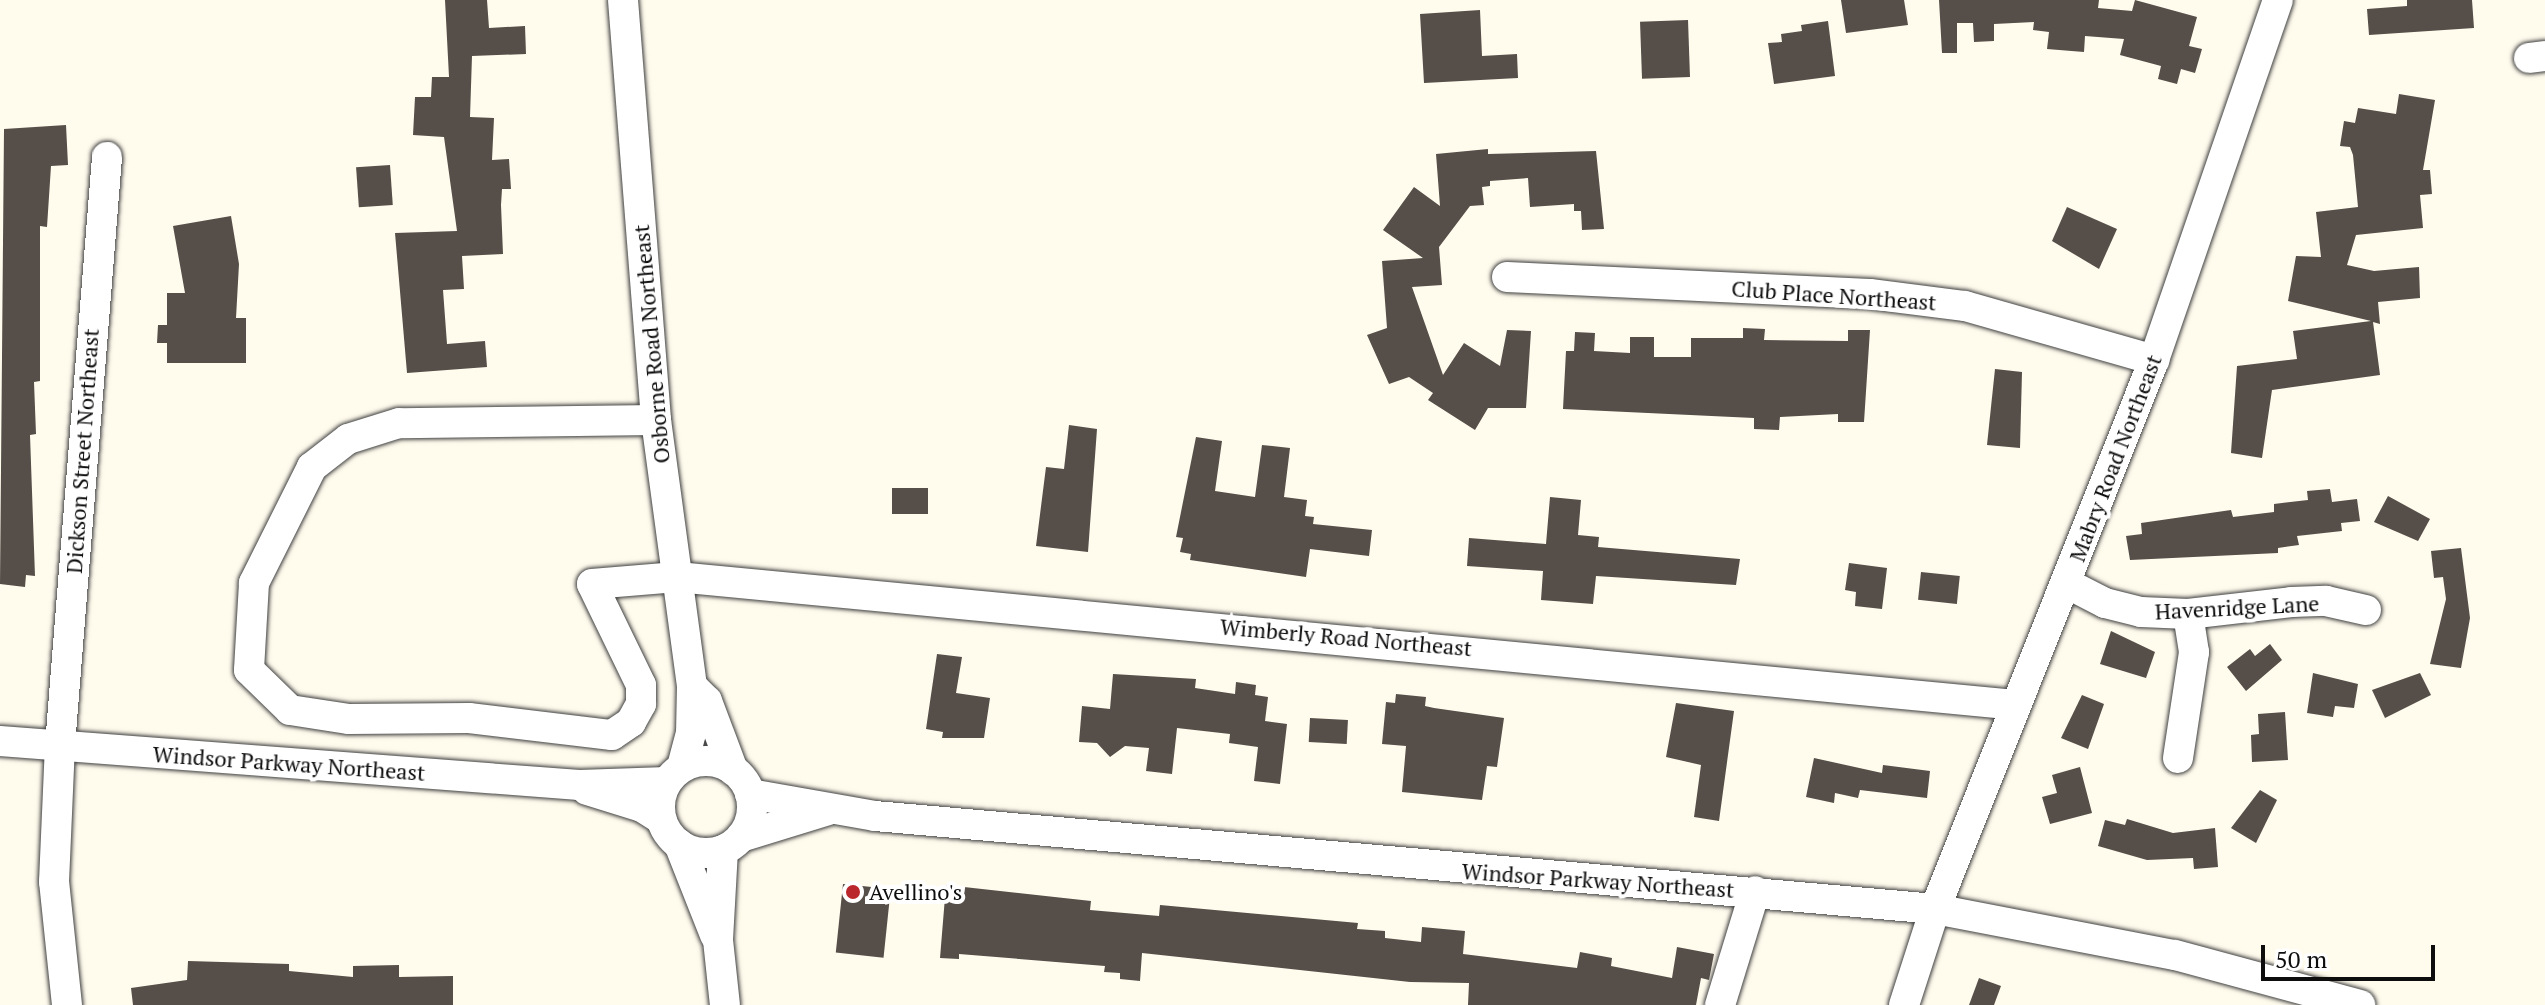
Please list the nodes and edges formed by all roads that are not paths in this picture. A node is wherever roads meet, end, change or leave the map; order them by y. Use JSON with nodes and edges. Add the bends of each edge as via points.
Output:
{"nodes":[{"id":1,"x":623,"y":0,"type":"edge"},
{"id":2,"x":2278,"y":0,"type":"edge"},
{"id":3,"x":107,"y":157,"type":"dead end"},
{"id":4,"x":1507,"y":277,"type":"dead end"},
{"id":5,"x":2154,"y":360,"type":"junction"},
{"id":6,"x":656,"y":420,"type":"junction"},
{"id":7,"x":677,"y":577,"type":"junction"},
{"id":8,"x":2066,"y":583,"type":"junction"},
{"id":9,"x":2366,"y":610,"type":"dead end"},
{"id":10,"x":2188,"y":614,"type":"junction"},
{"id":11,"x":692,"y":686,"type":"junction"},
{"id":12,"x":2015,"y":705,"type":"junction"},
{"id":13,"x":0,"y":741,"type":"edge"},
{"id":14,"x":60,"y":745,"type":"junction"},
{"id":15,"x":2178,"y":758,"type":"dead end"},
{"id":16,"x":675,"y":775,"type":"junction"},
{"id":17,"x":742,"y":782,"type":"junction"},
{"id":18,"x":579,"y":785,"type":"junction"},
{"id":19,"x":828,"y":810,"type":"junction"},
{"id":20,"x":661,"y":819,"type":"junction"},
{"id":21,"x":732,"y":843,"type":"junction"},
{"id":22,"x":679,"y":844,"type":"junction"},
{"id":23,"x":1755,"y":891,"type":"junction"},
{"id":24,"x":1935,"y":909,"type":"junction"},
{"id":25,"x":718,"y":940,"type":"junction"},
{"id":26,"x":67,"y":1005,"type":"edge"},
{"id":27,"x":725,"y":1005,"type":"edge"},
{"id":28,"x":1720,"y":1005,"type":"edge"},
{"id":29,"x":1904,"y":1005,"type":"edge"},
{"id":30,"x":2360,"y":1005,"type":"edge"}],
"edges":[{"from":1,"to":6,"type":"street","name":"Osborne Road Northeast"},
{"from":2,"to":5,"type":"street","name":"Mabry Road Northeast"},
{"from":3,"to":14,"type":"street","name":"Dickson Street Northeast"},
{"from":4,"to":5,"type":"street","name":"Club Place Northeast","via":[[1870,294],[1965,306]]},
{"from":5,"to":8,"type":"street","name":"Mabry Road Northeast"},
{"from":6,"to":7,"type":"street","name":"Osborne Road Northeast"},
{"from":6,"to":7,"type":"street","name":"Wimberly Road Northeast","via":[[399,423],[348,439],[312,467],[254,583],[249,670],[290,710],[349,719],[469,718],[612,735],[631,722],[641,704],[641,685],[592,584]]},
{"from":7,"to":11,"type":"street","name":"Osborne Road Northeast"},
{"from":7,"to":12,"type":"street","name":"Wimberly Road Northeast"},
{"from":8,"to":10,"type":"street","name":"Havenridge Lane","via":[[2129,609]]},
{"from":8,"to":12,"type":"street","name":"Mabry Road Northeast"},
{"from":9,"to":10,"type":"street","name":"Havenridge Lane","via":[[2326,601]]},
{"from":10,"to":15,"type":"street","via":[[2194,652]]},
{"from":11,"to":16,"type":"street","name":"Osborne Road Northeast","via":[[691,733]]},
{"from":11,"to":17,"type":"street","name":"Osborne Road Northeast","via":[[707,701]]},
{"from":12,"to":24,"type":"street","name":"Mabry Road Northeast"},
{"from":13,"to":14,"type":"street","name":"Windsor Parkway Northeast"},
{"from":14,"to":18,"type":"street","name":"Windsor Parkway Northeast"},
{"from":14,"to":26,"type":"street","name":"Dickson Street Northeast","via":[[54,882]]},
{"from":16,"to":17,"type":"street","via":[[712,761]]},
{"from":16,"to":18,"type":"street","name":"Windsor Parkway Northeast"},
{"from":16,"to":20,"type":"street"},
{"from":17,"to":19,"type":"street","name":"Windsor Parkway Northeast"},
{"from":17,"to":21,"type":"street","via":[[752,816]]},
{"from":18,"to":20,"type":"street","name":"Windsor Parkway Northeast"},
{"from":19,"to":21,"type":"street","name":"Windsor Parkway Northeast"},
{"from":19,"to":23,"type":"street","name":"Windsor Parkway Northeast","via":[[1469,871]]},
{"from":20,"to":22,"type":"street"},
{"from":21,"to":22,"type":"street","via":[[708,853]]},
{"from":21,"to":25,"type":"street"},
{"from":22,"to":25,"type":"street"},
{"from":23,"to":24,"type":"street","name":"Windsor Parkway Northeast"},
{"from":23,"to":28,"type":"street"},
{"from":24,"to":29,"type":"street","name":"Mabry Road Northeast"},
{"from":24,"to":30,"type":"street","name":"Windsor Parkway Northeast","via":[[2175,955]]},
{"from":25,"to":27,"type":"street"}]}
